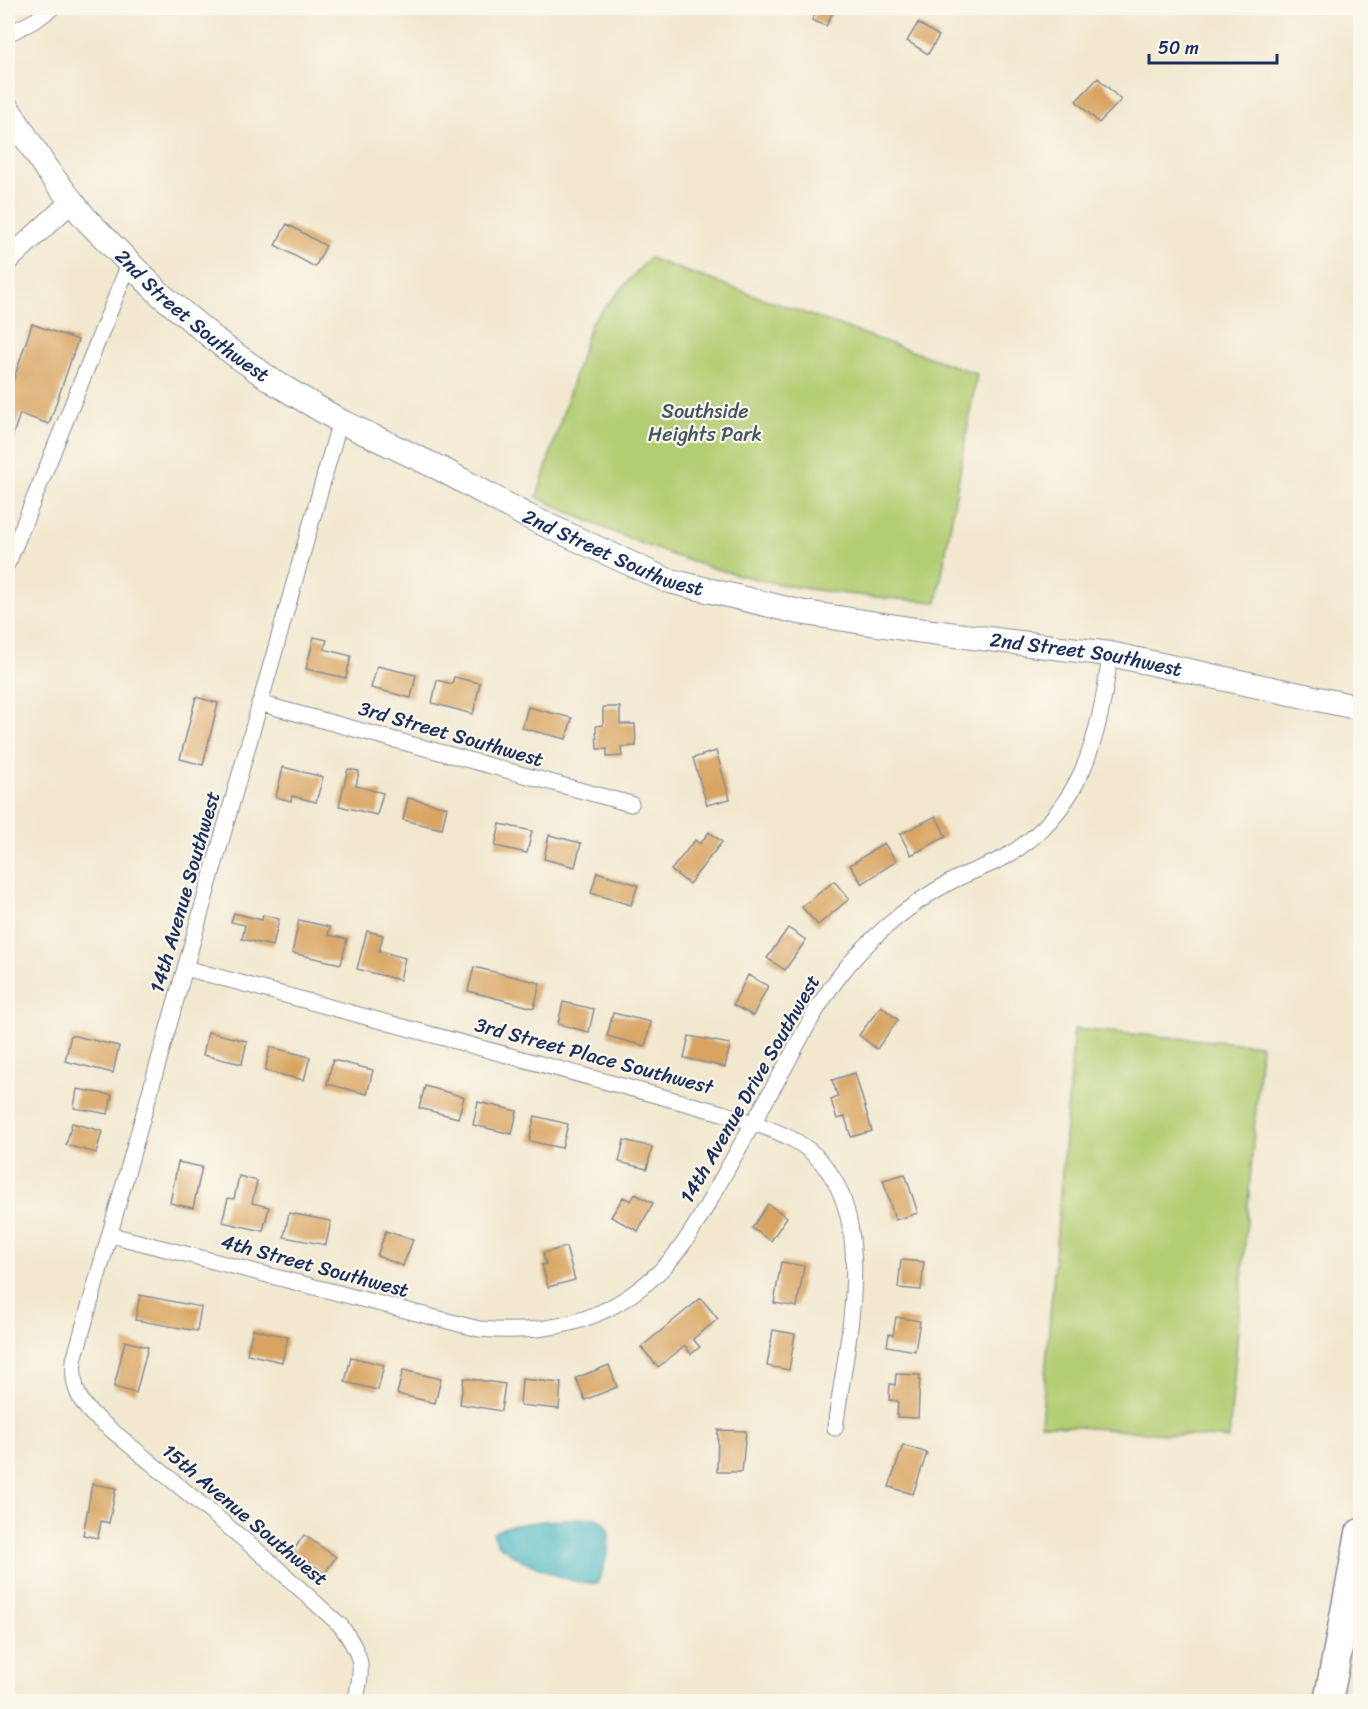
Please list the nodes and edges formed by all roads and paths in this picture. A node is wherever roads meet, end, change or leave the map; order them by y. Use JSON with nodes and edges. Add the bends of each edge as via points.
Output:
{"nodes":[{"id":1,"x":52,"y":8,"type":"edge"},
{"id":2,"x":8,"y":34,"type":"edge"},
{"id":3,"x":8,"y":109,"type":"edge"},
{"id":4,"x":72,"y":201,"type":"junction"},
{"id":5,"x":8,"y":260,"type":"edge"},
{"id":6,"x":129,"y":264,"type":"junction"},
{"id":7,"x":340,"y":421,"type":"junction"},
{"id":8,"x":8,"y":563,"type":"edge"},
{"id":9,"x":1110,"y":654,"type":"junction"},
{"id":10,"x":259,"y":703,"type":"junction"},
{"id":11,"x":1349,"y":705,"type":"edge"},
{"id":12,"x":631,"y":804,"type":"dead end"},
{"id":13,"x":185,"y":968,"type":"junction"},
{"id":14,"x":753,"y":1123,"type":"junction"},
{"id":15,"x":111,"y":1234,"type":"junction"},
{"id":16,"x":509,"y":1332,"type":"joint"},
{"id":17,"x":73,"y":1375,"type":"joint"},
{"id":18,"x":835,"y":1428,"type":"dead end"},
{"id":19,"x":1360,"y":1533,"type":"edge"},
{"id":20,"x":1360,"y":1541,"type":"edge"},
{"id":21,"x":355,"y":1701,"type":"edge"},
{"id":22,"x":1328,"y":1701,"type":"edge"},
{"id":23,"x":1348,"y":1701,"type":"edge"}],
"edges":[{"from":1,"to":2,"type":"street"},
{"from":3,"to":4,"type":"main road","name":"2nd Street Southwest"},
{"from":4,"to":5,"type":"main road"},
{"from":4,"to":6,"type":"main road","name":"2nd Street Southwest"},
{"from":6,"to":7,"type":"main road","name":"2nd Street Southwest","via":[[223,346]]},
{"from":6,"to":8,"type":"street"},
{"from":7,"to":9,"type":"main road","name":"2nd Street Southwest","via":[[527,516],[666,580],[799,612]]},
{"from":7,"to":10,"type":"street","name":"14th Avenue Southwest"},
{"from":9,"to":11,"type":"main road","name":"2nd Street Southwest"},
{"from":9,"to":14,"type":"street","name":"14th Avenue Drive Southwest","via":[[1093,746],[1082,774],[1055,816],[1005,857],[952,880],[920,900],[858,954],[820,1003]]},
{"from":10,"to":12,"type":"street","name":"3rd Street Southwest"},
{"from":10,"to":13,"type":"street","name":"14th Avenue Southwest"},
{"from":13,"to":14,"type":"street","name":"3rd Street Place Southwest"},
{"from":13,"to":15,"type":"street","name":"14th Avenue Southwest"},
{"from":14,"to":16,"type":"street","name":"14th Avenue Drive Southwest","via":[[690,1234],[658,1274],[627,1298],[579,1322]]},
{"from":14,"to":18,"type":"street","name":"3rd Street Place Southwest","via":[[791,1138],[818,1161],[838,1187],[851,1224],[855,1263]]},
{"from":15,"to":16,"type":"street","name":"4th Street Southwest","via":[[453,1325]]},
{"from":15,"to":17,"type":"street","name":"14th Avenue Southwest"},
{"from":17,"to":21,"type":"street","name":"15th Avenue Southwest","via":[[78,1396],[92,1414],[283,1572],[341,1626],[363,1671]]},
{"from":19,"to":22,"type":"highway"},
{"from":20,"to":23,"type":"highway"}]}
